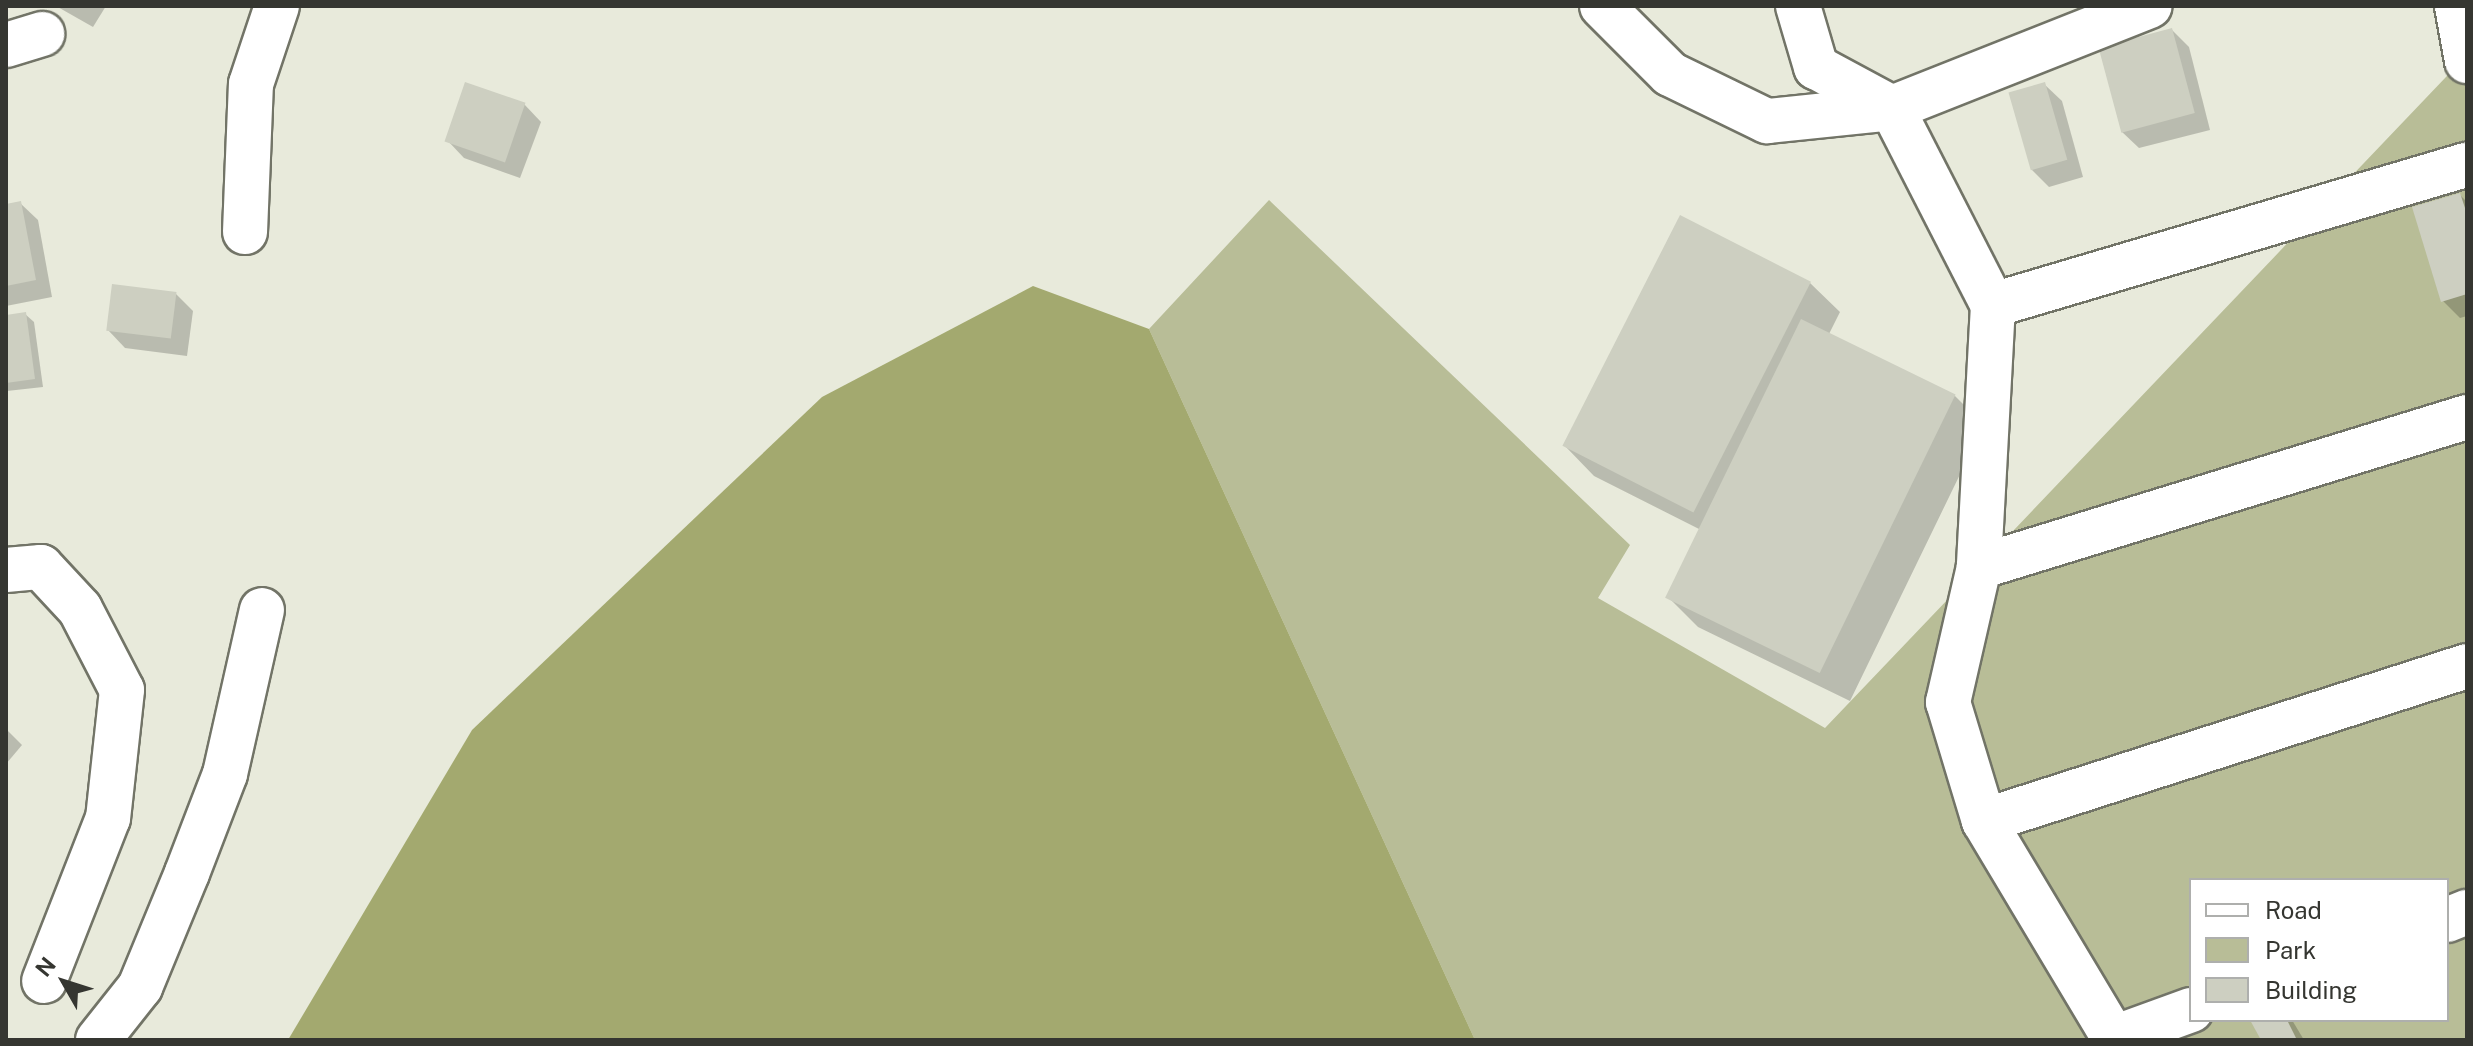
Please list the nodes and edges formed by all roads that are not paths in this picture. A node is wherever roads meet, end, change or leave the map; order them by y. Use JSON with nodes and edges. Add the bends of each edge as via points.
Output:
{"nodes":[{"id":1,"x":277,"y":6,"type":"edge"},
{"id":2,"x":1602,"y":6,"type":"edge"},
{"id":3,"x":1798,"y":6,"type":"edge"},
{"id":4,"x":2150,"y":6,"type":"edge"},
{"id":5,"x":2457,"y":6,"type":"edge"},
{"id":6,"x":2467,"y":61,"type":"edge"},
{"id":7,"x":1892,"y":108,"type":"junction"},
{"id":8,"x":2467,"y":165,"type":"edge"},
{"id":9,"x":245,"y":232,"type":"dead end"},
{"id":10,"x":1993,"y":305,"type":"junction"},
{"id":11,"x":2467,"y":417,"type":"edge"},
{"id":12,"x":1979,"y":567,"type":"junction"},
{"id":13,"x":6,"y":570,"type":"edge"},
{"id":14,"x":262,"y":610,"type":"dead end"},
{"id":15,"x":2467,"y":666,"type":"edge"},
{"id":16,"x":1984,"y":821,"type":"junction"},
{"id":17,"x":44,"y":981,"type":"dead end"},
{"id":18,"x":2189,"y":1011,"type":"edge"},
{"id":19,"x":2115,"y":1039,"type":"edge"},
{"id":20,"x":98,"y":1040,"type":"edge"}],
"edges":[{"from":1,"to":9,"type":"street","via":[[251,84]]},
{"from":2,"to":7,"type":"street","via":[[1670,74],[1767,121]]},
{"from":3,"to":7,"type":"street","via":[[1816,67]]},
{"from":4,"to":7,"type":"street"},
{"from":5,"to":6,"type":"street"},
{"from":7,"to":10,"type":"street"},
{"from":8,"to":10,"type":"street"},
{"from":10,"to":12,"type":"street"},
{"from":11,"to":12,"type":"street"},
{"from":12,"to":16,"type":"street","via":[[1948,702]]},
{"from":13,"to":17,"type":"street","via":[[41,567],[80,609],[122,690],[108,818]]},
{"from":14,"to":20,"type":"street","via":[[225,774],[140,987]]},
{"from":15,"to":16,"type":"street"},
{"from":16,"to":19,"type":"street"},
{"from":18,"to":19,"type":"street"}]}
